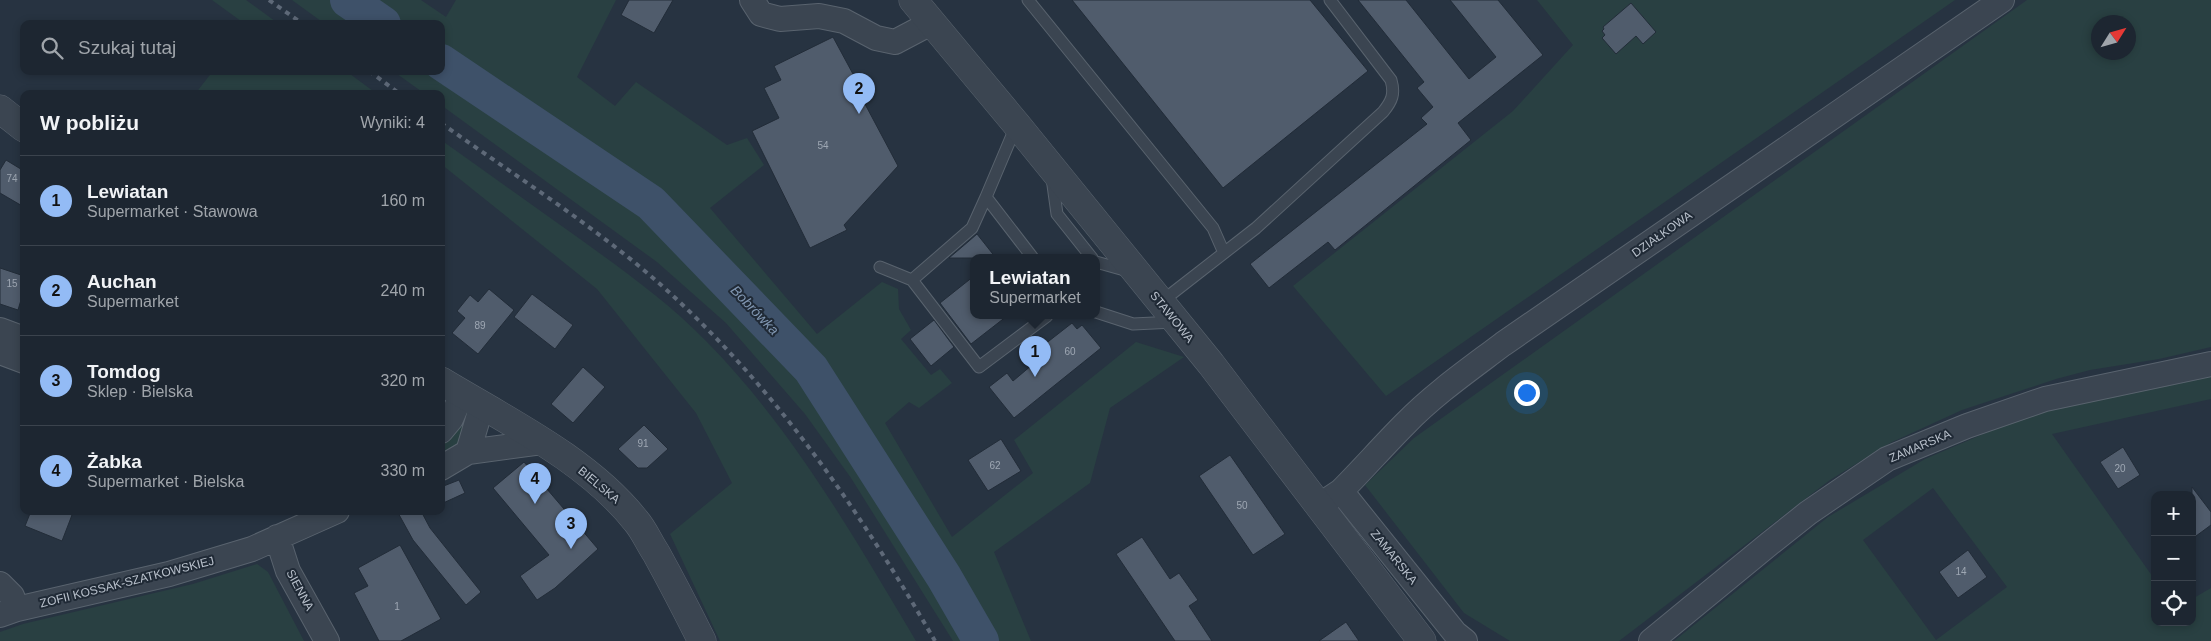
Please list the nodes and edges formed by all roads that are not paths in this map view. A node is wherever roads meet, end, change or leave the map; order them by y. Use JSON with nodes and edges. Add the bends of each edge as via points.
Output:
{"nodes":[{"id":1,"x":752,"y":0,"type":"edge"},
{"id":2,"x":913,"y":0,"type":"edge"},
{"id":3,"x":1028,"y":0,"type":"edge"},
{"id":4,"x":1330,"y":0,"type":"edge"},
{"id":5,"x":2002,"y":0,"type":"edge"},
{"id":6,"x":930,"y":22,"type":"junction"},
{"id":7,"x":0,"y":109,"type":"edge"},
{"id":8,"x":20,"y":125,"type":"edge"},
{"id":9,"x":1017,"y":125,"type":"junction"},
{"id":10,"x":1051,"y":167,"type":"junction"},
{"id":11,"x":986,"y":196,"type":"junction"},
{"id":12,"x":1224,"y":253,"type":"junction"},
{"id":13,"x":1030,"y":254,"type":"edge"},
{"id":14,"x":1089,"y":254,"type":"edge"},
{"id":15,"x":1100,"y":263,"type":"edge"},
{"id":16,"x":880,"y":267,"type":"dead end"},
{"id":17,"x":1136,"y":273,"type":"junction"},
{"id":18,"x":912,"y":280,"type":"junction"},
{"id":19,"x":1168,"y":312,"type":"junction"},
{"id":20,"x":1100,"y":313,"type":"edge"},
{"id":21,"x":1043,"y":319,"type":"edge"},
{"id":22,"x":0,"y":330,"type":"edge"},
{"id":23,"x":20,"y":337,"type":"edge"},
{"id":24,"x":0,"y":352,"type":"edge"},
{"id":25,"x":20,"y":360,"type":"edge"},
{"id":26,"x":2211,"y":364,"type":"edge"},
{"id":27,"x":462,"y":393,"type":"edge"},
{"id":28,"x":445,"y":426,"type":"edge"},
{"id":29,"x":542,"y":442,"type":"junction"},
{"id":30,"x":468,"y":452,"type":"junction"},
{"id":31,"x":445,"y":466,"type":"edge"},
{"id":32,"x":1330,"y":498,"type":"junction"},
{"id":33,"x":328,"y":515,"type":"edge"},
{"id":34,"x":277,"y":537,"type":"junction"},
{"id":35,"x":0,"y":584,"type":"edge"},
{"id":36,"x":9,"y":612,"type":"edge"},
{"id":37,"x":327,"y":641,"type":"edge"},
{"id":38,"x":702,"y":641,"type":"edge"},
{"id":39,"x":1422,"y":641,"type":"edge"},
{"id":40,"x":1465,"y":641,"type":"edge"},
{"id":41,"x":1651,"y":641,"type":"edge"}],
"edges":[{"from":1,"to":6,"type":"street","via":[[761,14],[780,19],[827,17],[844,21],[876,38],[895,42]]},
{"from":2,"to":6,"type":"street","name":"STAWOWA"},
{"from":3,"to":12,"type":"lane","via":[[1213,228]]},
{"from":4,"to":12,"type":"lane","via":[[1391,80],[1392,102],[1256,228]]},
{"from":5,"to":32,"type":"street","name":"DZIAŁKOWA","via":[[1503,344],[1437,395]]},
{"from":6,"to":9,"type":"street","name":"STAWOWA"},
{"from":7,"to":8,"type":"street"},
{"from":9,"to":10,"type":"street","name":"STAWOWA"},
{"from":9,"to":11,"type":"lane"},
{"from":10,"to":14,"type":"lane","via":[[1057,214]]},
{"from":10,"to":17,"type":"street","name":"STAWOWA"},
{"from":11,"to":13,"type":"lane"},
{"from":11,"to":18,"type":"lane","via":[[972,228]]},
{"from":12,"to":19,"type":"lane"},
{"from":15,"to":17,"type":"lane"},
{"from":16,"to":18,"type":"lane"},
{"from":17,"to":19,"type":"street","name":"STAWOWA"},
{"from":18,"to":21,"type":"lane","via":[[979,367]]},
{"from":19,"to":20,"type":"lane","via":[[1133,324]]},
{"from":19,"to":32,"type":"street","name":"STAWOWA","via":[[1270,439]]},
{"from":22,"to":23,"type":"street"},
{"from":24,"to":25,"type":"street"},
{"from":26,"to":41,"type":"street","name":"ZAMARSKA","via":[[2045,399],[1887,459],[1784,532]]},
{"from":27,"to":28,"type":"street"},
{"from":27,"to":29,"type":"street","name":"BIELSKA"},
{"from":27,"to":30,"type":"street"},
{"from":29,"to":30,"type":"street"},
{"from":29,"to":38,"type":"street","name":"BIELSKA","via":[[588,474],[637,522]]},
{"from":30,"to":31,"type":"street"},
{"from":32,"to":39,"type":"street","name":"STAWOWA"},
{"from":32,"to":40,"type":"street","name":"ZAMARSKA"},
{"from":33,"to":34,"type":"street","name":"ZOFII KOSSAK-SZATKOWSKIEJ"},
{"from":34,"to":36,"type":"street","name":"ZOFII KOSSAK-SZATKOWSKIEJ","via":[[252,549],[169,574]]},
{"from":34,"to":37,"type":"street","name":"SIENNA","via":[[288,571]]},
{"from":35,"to":36,"type":"street","via":[[12,596]]}]}
